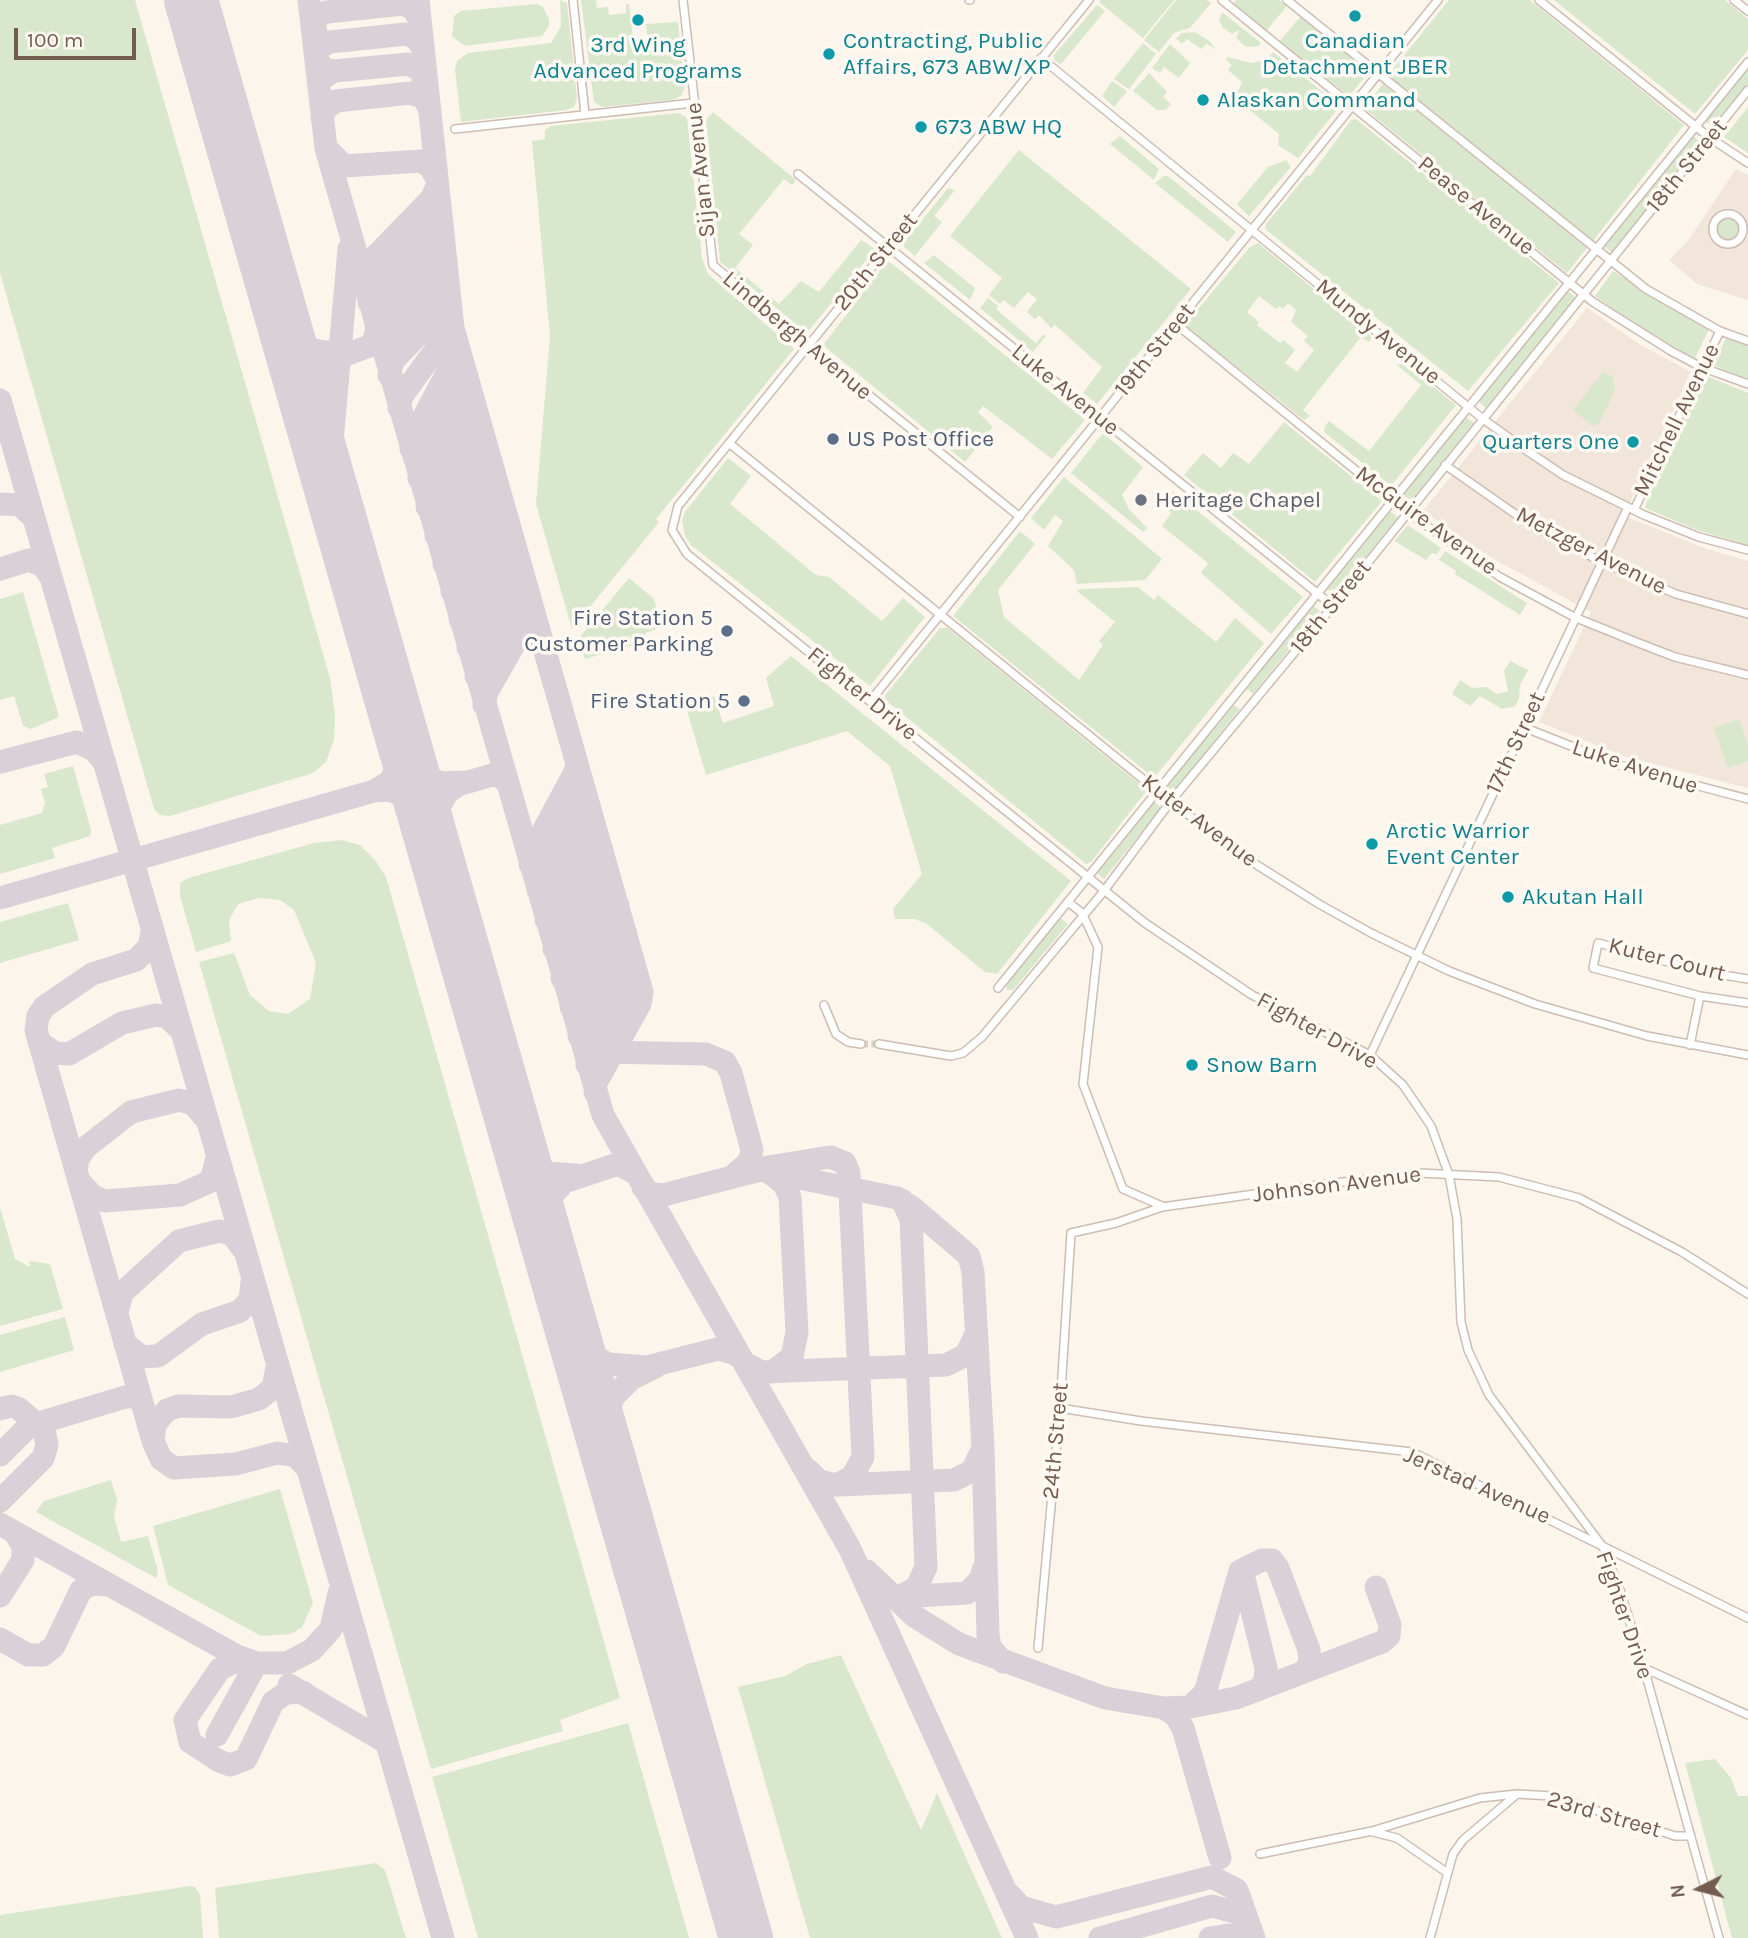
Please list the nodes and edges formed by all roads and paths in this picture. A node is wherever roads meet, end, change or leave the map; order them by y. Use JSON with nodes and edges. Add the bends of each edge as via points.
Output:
{"nodes":[{"id":1,"x":573,"y":0,"type":"edge"},
{"id":2,"x":683,"y":0,"type":"edge"},
{"id":3,"x":1077,"y":0,"type":"edge"},
{"id":4,"x":1222,"y":0,"type":"edge"},
{"id":5,"x":1287,"y":0,"type":"edge"},
{"id":6,"x":1438,"y":0,"type":"edge"},
{"id":7,"x":1539,"y":0,"type":"edge"},
{"id":8,"x":1734,"y":0,"type":"edge"},
{"id":9,"x":1087,"y":3,"type":"edge"},
{"id":10,"x":1748,"y":11,"type":"edge"},
{"id":11,"x":1041,"y":58,"type":"junction"},
{"id":12,"x":1748,"y":62,"type":"edge"},
{"id":13,"x":1380,"y":74,"type":"junction"},
{"id":14,"x":1748,"y":90,"type":"edge"},
{"id":15,"x":693,"y":103,"type":"junction"},
{"id":16,"x":1352,"y":106,"type":"junction"},
{"id":17,"x":585,"y":114,"type":"junction"},
{"id":18,"x":1696,"y":126,"type":"junction"},
{"id":19,"x":455,"y":129,"type":"dead end"},
{"id":20,"x":1710,"y":138,"type":"junction"},
{"id":21,"x":1748,"y":163,"type":"edge"},
{"id":22,"x":798,"y":174,"type":"dead end"},
{"id":23,"x":1252,"y":231,"type":"junction"},
{"id":24,"x":1744,"y":238,"type":"edge"},
{"id":25,"x":888,"y":247,"type":"junction"},
{"id":26,"x":1595,"y":250,"type":"junction"},
{"id":27,"x":710,"y":256,"type":"joint"},
{"id":28,"x":1610,"y":261,"type":"junction"},
{"id":29,"x":1569,"y":282,"type":"junction"},
{"id":30,"x":1584,"y":294,"type":"junction"},
{"id":31,"x":1176,"y":324,"type":"junction"},
{"id":32,"x":1720,"y":331,"type":"junction"},
{"id":33,"x":1748,"y":341,"type":"edge"},
{"id":34,"x":808,"y":346,"type":"junction"},
{"id":35,"x":1701,"y":367,"type":"junction"},
{"id":36,"x":1748,"y":384,"type":"edge"},
{"id":37,"x":1469,"y":406,"type":"junction"},
{"id":38,"x":1100,"y":418,"type":"junction"},
{"id":39,"x":1483,"y":419,"type":"junction"},
{"id":40,"x":729,"y":443,"type":"junction"},
{"id":41,"x":1445,"y":465,"type":"junction"},
{"id":42,"x":1393,"y":500,"type":"junction"},
{"id":43,"x":1631,"y":508,"type":"junction"},
{"id":44,"x":1407,"y":512,"type":"junction"},
{"id":45,"x":1020,"y":517,"type":"junction"},
{"id":46,"x":672,"y":530,"type":"joint"},
{"id":47,"x":1748,"y":550,"type":"edge"},
{"id":48,"x":1602,"y":562,"type":"junction"},
{"id":49,"x":1317,"y":594,"type":"junction"},
{"id":50,"x":1333,"y":606,"type":"junction"},
{"id":51,"x":940,"y":614,"type":"junction"},
{"id":52,"x":1748,"y":614,"type":"edge"},
{"id":53,"x":1574,"y":617,"type":"junction"},
{"id":54,"x":1748,"y":675,"type":"edge"},
{"id":55,"x":1237,"y":693,"type":"junction"},
{"id":56,"x":871,"y":700,"type":"junction"},
{"id":57,"x":1252,"y":702,"type":"junction"},
{"id":58,"x":1523,"y":727,"type":"junction"},
{"id":59,"x":1157,"y":790,"type":"junction"},
{"id":60,"x":1748,"y":799,"type":"edge"},
{"id":61,"x":1171,"y":801,"type":"junction"},
{"id":62,"x":1087,"y":878,"type":"junction"},
{"id":63,"x":1104,"y":891,"type":"junction"},
{"id":64,"x":1069,"y":902,"type":"junction"},
{"id":65,"x":1082,"y":913,"type":"junction"},
{"id":66,"x":1416,"y":955,"type":"junction"},
{"id":67,"x":1748,"y":979,"type":"edge"},
{"id":68,"x":998,"y":988,"type":"dead end"},
{"id":69,"x":1700,"y":996,"type":"junction"},
{"id":70,"x":1748,"y":1003,"type":"edge"},
{"id":71,"x":824,"y":1005,"type":"dead end"},
{"id":72,"x":861,"y":1044,"type":"tunnel mouth"},
{"id":73,"x":879,"y":1044,"type":"tunnel mouth"},
{"id":74,"x":1690,"y":1045,"type":"junction"},
{"id":75,"x":1370,"y":1055,"type":"junction"},
{"id":76,"x":1748,"y":1055,"type":"edge"},
{"id":77,"x":1450,"y":1175,"type":"junction"},
{"id":78,"x":1162,"y":1206,"type":"junction"},
{"id":79,"x":1071,"y":1233,"type":"joint"},
{"id":80,"x":1748,"y":1294,"type":"edge"},
{"id":81,"x":1060,"y":1408,"type":"junction"},
{"id":82,"x":1603,"y":1547,"type":"junction"},
{"id":83,"x":1748,"y":1618,"type":"edge"},
{"id":84,"x":1038,"y":1648,"type":"dead end"},
{"id":85,"x":1644,"y":1668,"type":"junction"},
{"id":86,"x":1748,"y":1714,"type":"edge"},
{"id":87,"x":1517,"y":1794,"type":"junction"},
{"id":88,"x":1372,"y":1831,"type":"junction"},
{"id":89,"x":1690,"y":1836,"type":"junction"},
{"id":90,"x":1260,"y":1854,"type":"dead end"},
{"id":91,"x":1446,"y":1872,"type":"junction"},
{"id":92,"x":1430,"y":1938,"type":"edge"},
{"id":93,"x":1719,"y":1938,"type":"edge"}],
"edges":[{"from":1,"to":17,"type":"street"},
{"from":2,"to":15,"type":"street","name":"Sijan Avenue"},
{"from":3,"to":9,"type":"street"},
{"from":4,"to":16,"type":"street","name":"Pease Avenue"},
{"from":5,"to":13,"type":"street","name":"Pease Avenue"},
{"from":6,"to":13,"type":"street","name":"19th Street"},
{"from":7,"to":18,"type":"street"},
{"from":8,"to":10,"type":"street"},
{"from":9,"to":11,"type":"street","name":"20th Street"},
{"from":11,"to":23,"type":"street","name":"Mundy Avenue"},
{"from":11,"to":25,"type":"street","name":"20th Street"},
{"from":12,"to":18,"type":"street","name":"18th Street"},
{"from":13,"to":16,"type":"street","name":"19th Street"},
{"from":13,"to":26,"type":"street","name":"Pease Avenue"},
{"from":14,"to":20,"type":"street","name":"18th Street"},
{"from":15,"to":17,"type":"street"},
{"from":15,"to":27,"type":"street","name":"Sijan Avenue"},
{"from":16,"to":23,"type":"street","name":"19th Street"},
{"from":16,"to":29,"type":"street","name":"Pease Avenue"},
{"from":17,"to":19,"type":"street"},
{"from":18,"to":20,"type":"street"},
{"from":18,"to":26,"type":"street","name":"18th Street"},
{"from":20,"to":21,"type":"street"},
{"from":20,"to":28,"type":"street","name":"18th Street"},
{"from":22,"to":25,"type":"street","name":"Luke Avenue"},
{"from":23,"to":31,"type":"street","name":"19th Street"},
{"from":23,"to":37,"type":"street","name":"Mundy Avenue"},
{"from":24,"to":24,"type":"street","via":[[1735,216],[1722,215],[1715,222],[1713,232],[1718,241],[1728,244]]},
{"from":25,"to":34,"type":"street","name":"20th Street"},
{"from":25,"to":38,"type":"street","name":"Luke Avenue"},
{"from":26,"to":28,"type":"street","name":"Pease Avenue"},
{"from":26,"to":29,"type":"street","name":"18th Street"},
{"from":27,"to":34,"type":"street","name":"Lindbergh Avenue","via":[[718,271]]},
{"from":28,"to":30,"type":"street","name":"18th Street"},
{"from":28,"to":32,"type":"street","name":"Pease Avenue","via":[[1646,289]]},
{"from":29,"to":30,"type":"street","name":"Pease Avenue"},
{"from":29,"to":37,"type":"street","name":"18th Street"},
{"from":30,"to":35,"type":"street","name":"Pease Avenue","via":[[1635,331]]},
{"from":30,"to":39,"type":"street","name":"18th Street"},
{"from":31,"to":38,"type":"street","name":"19th Street"},
{"from":31,"to":42,"type":"street","name":"McGuire Avenue"},
{"from":32,"to":33,"type":"street","name":"Pease Avenue"},
{"from":32,"to":35,"type":"street","name":"Mitchell Avenue"},
{"from":34,"to":40,"type":"street","name":"20th Street"},
{"from":34,"to":45,"type":"street","name":"Lindbergh Avenue"},
{"from":35,"to":36,"type":"street","name":"Pease Avenue"},
{"from":35,"to":43,"type":"street","name":"Mitchell Avenue"},
{"from":37,"to":39,"type":"street","name":"Mundy Avenue"},
{"from":37,"to":42,"type":"street","name":"18th Street"},
{"from":38,"to":45,"type":"street","name":"19th Street"},
{"from":38,"to":49,"type":"street","name":"Luke Avenue"},
{"from":39,"to":41,"type":"street","name":"18th Street"},
{"from":39,"to":43,"type":"street","name":"Mundy Avenue","via":[[1563,475]]},
{"from":40,"to":46,"type":"street","name":"20th Street","via":[[678,506]]},
{"from":40,"to":51,"type":"street","name":"Kuter Avenue"},
{"from":41,"to":44,"type":"street","name":"18th Street"},
{"from":41,"to":48,"type":"street","name":"Metzger Avenue","via":[[1531,525]]},
{"from":42,"to":44,"type":"street","name":"McGuire Avenue"},
{"from":42,"to":49,"type":"street","name":"18th Street"},
{"from":43,"to":47,"type":"street","name":"Mundy Avenue","via":[[1699,537]]},
{"from":43,"to":48,"type":"street","name":"17th Street"},
{"from":44,"to":50,"type":"street","name":"18th Street"},
{"from":44,"to":53,"type":"street","name":"McGuire Avenue","via":[[1500,577]]},
{"from":45,"to":51,"type":"street","name":"19th Street"},
{"from":46,"to":56,"type":"street","name":"Fighter Drive","via":[[687,554]]},
{"from":48,"to":52,"type":"street","name":"Metzger Avenue","via":[[1676,594]]},
{"from":48,"to":53,"type":"street","name":"17th Street"},
{"from":49,"to":50,"type":"street","name":"Luke Avenue"},
{"from":49,"to":55,"type":"street","name":"18th Street"},
{"from":50,"to":57,"type":"street","name":"18th Street"},
{"from":51,"to":56,"type":"street","name":"19th Street"},
{"from":51,"to":59,"type":"street","name":"Kuter Avenue"},
{"from":53,"to":54,"type":"street","name":"McGuire Avenue","via":[[1675,657]]},
{"from":53,"to":58,"type":"street","name":"17th Street"},
{"from":55,"to":57,"type":"street"},
{"from":55,"to":59,"type":"street","name":"18th Street"},
{"from":56,"to":62,"type":"street","name":"Fighter Drive"},
{"from":57,"to":61,"type":"street","name":"18th Street"},
{"from":58,"to":60,"type":"street","name":"Luke Avenue","via":[[1619,765]]},
{"from":58,"to":66,"type":"street","name":"17th Street"},
{"from":59,"to":61,"type":"street","name":"Kuter Avenue"},
{"from":59,"to":62,"type":"street","name":"18th Street"},
{"from":61,"to":63,"type":"street","name":"18th Street"},
{"from":61,"to":66,"type":"street","name":"Kuter Avenue","via":[[1269,873]]},
{"from":62,"to":63,"type":"street","name":"Fighter Drive"},
{"from":62,"to":64,"type":"street","name":"18th Street"},
{"from":63,"to":65,"type":"street","name":"18th Street"},
{"from":63,"to":75,"type":"street","name":"Fighter Drive","via":[[1252,995]]},
{"from":64,"to":65,"type":"street"},
{"from":64,"to":68,"type":"street","name":"18th Street"},
{"from":65,"to":73,"type":"street","name":"18th Street","via":[[982,1037],[963,1052],[938,1057]]},
{"from":65,"to":78,"type":"street","via":[[1098,947],[1083,1084],[1123,1189]]},
{"from":66,"to":74,"type":"street","name":"Kuter Avenue","via":[[1544,1007]]},
{"from":66,"to":75,"type":"street","name":"17th Street"},
{"from":67,"to":69,"type":"street","name":"Kuter Court","via":[[1598,943],[1593,968]]},
{"from":69,"to":70,"type":"street","name":"Kuter Court"},
{"from":69,"to":74,"type":"street","name":"Kuter Court"},
{"from":71,"to":72,"type":"street","via":[[836,1034]]},
{"from":74,"to":76,"type":"street","name":"Kuter Avenue"},
{"from":75,"to":77,"type":"street","name":"Fighter Drive","via":[[1403,1085],[1432,1126]]},
{"from":77,"to":78,"type":"street","name":"Johnson Avenue","via":[[1419,1173]]},
{"from":77,"to":80,"type":"street","name":"Johnson Avenue","via":[[1499,1177],[1578,1198],[1682,1252]]},
{"from":77,"to":82,"type":"street","name":"Fighter Drive","via":[[1457,1219],[1461,1322],[1478,1375]]},
{"from":78,"to":79,"type":"street","name":"Johnson Avenue"},
{"from":79,"to":81,"type":"street","name":"24th Street"},
{"from":81,"to":82,"type":"street","name":"Jerstad Avenue","via":[[1412,1452]]},
{"from":81,"to":84,"type":"street","name":"24th Street"},
{"from":82,"to":83,"type":"street","name":"Jerstad Avenue"},
{"from":82,"to":85,"type":"street","name":"Fighter Drive"},
{"from":85,"to":86,"type":"street"},
{"from":85,"to":89,"type":"street","name":"Fighter Drive"},
{"from":87,"to":88,"type":"street","name":"23rd Street","via":[[1480,1798]]},
{"from":87,"to":89,"type":"street","name":"23rd Street","via":[[1552,1796],[1675,1836]]},
{"from":87,"to":91,"type":"street","name":"23rd Street","via":[[1463,1840]]},
{"from":88,"to":90,"type":"street","name":"23rd Street"},
{"from":88,"to":91,"type":"street","via":[[1397,1839]]},
{"from":89,"to":93,"type":"street","name":"Fighter Drive"},
{"from":91,"to":92,"type":"street","name":"23rd Street"}]}
